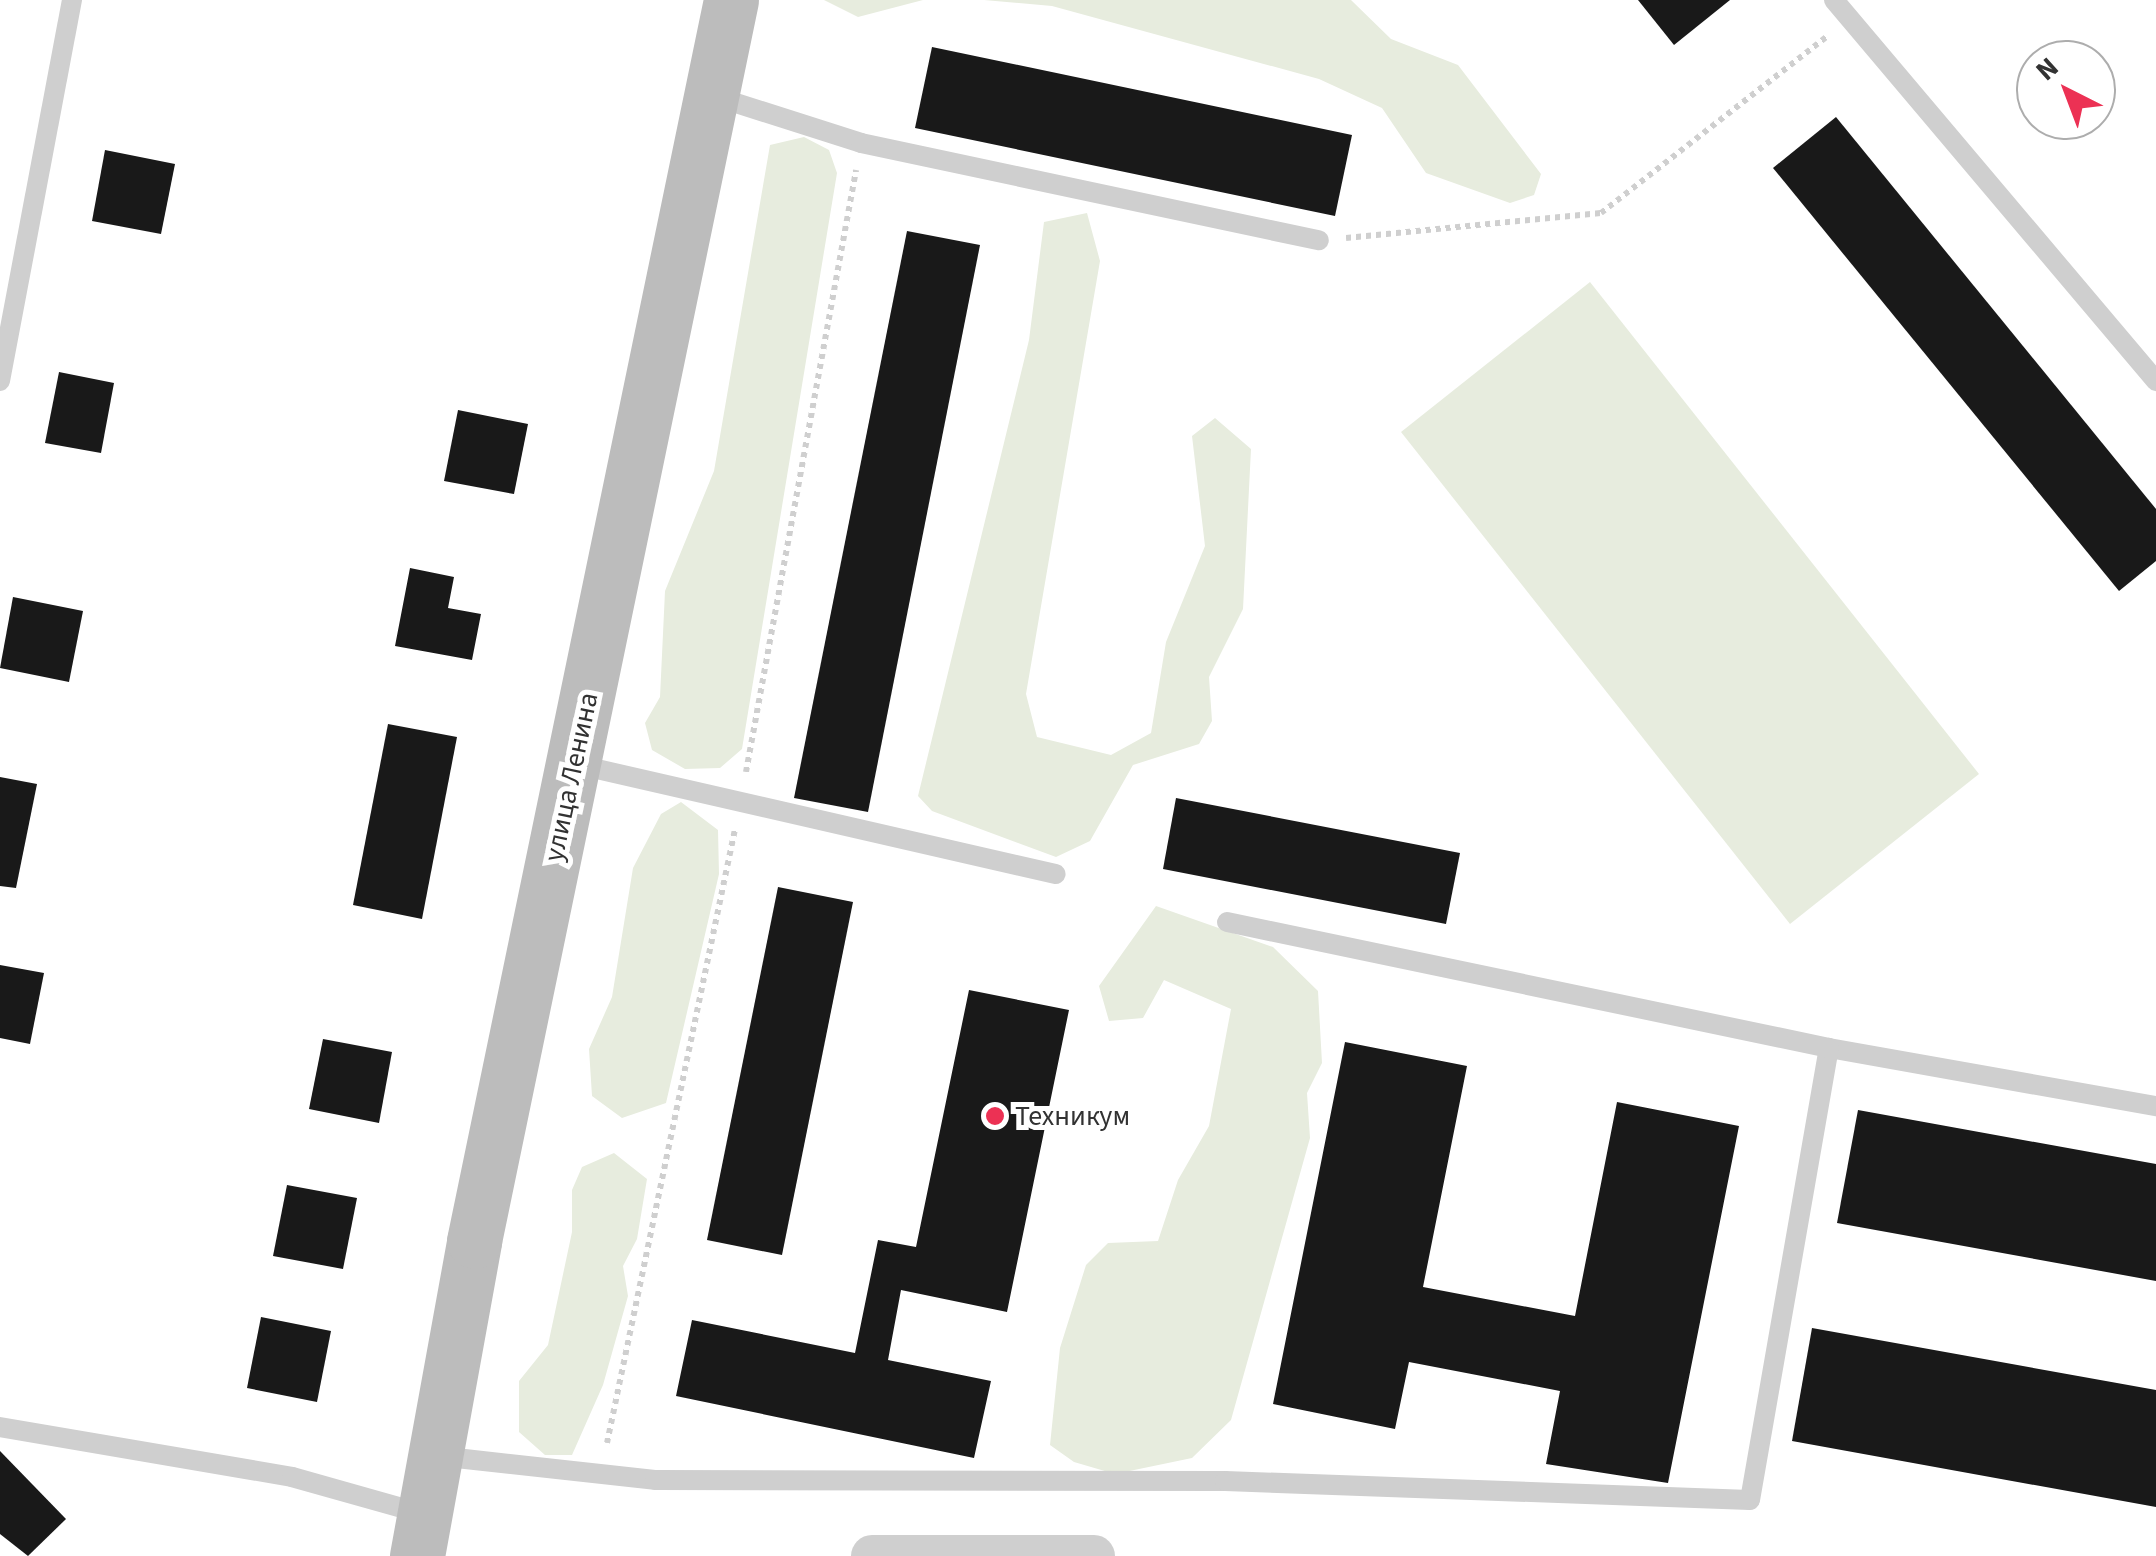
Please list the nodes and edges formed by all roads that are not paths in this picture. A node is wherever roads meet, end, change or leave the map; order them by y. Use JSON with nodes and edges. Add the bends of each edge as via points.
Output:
{"nodes":[{"id":1,"x":72,"y":0,"type":"edge"},
{"id":2,"x":732,"y":0,"type":"edge"},
{"id":3,"x":1834,"y":0,"type":"edge"},
{"id":4,"x":712,"y":96,"type":"junction"},
{"id":5,"x":1320,"y":240,"type":"road end"},
{"id":6,"x":2156,"y":381,"type":"edge"},
{"id":7,"x":0,"y":382,"type":"edge"},
{"id":8,"x":573,"y":764,"type":"junction"},
{"id":9,"x":1056,"y":874,"type":"dead end"},
{"id":10,"x":1227,"y":922,"type":"dead end"},
{"id":11,"x":1829,"y":1048,"type":"junction"},
{"id":12,"x":2156,"y":1106,"type":"edge"},
{"id":13,"x":0,"y":1427,"type":"edge"},
{"id":14,"x":436,"y":1455,"type":"junction"},
{"id":15,"x":421,"y":1535,"type":"edge"},
{"id":16,"x":872,"y":1556,"type":"edge"},
{"id":17,"x":1094,"y":1556,"type":"edge"}],
"edges":[{"from":1,"to":7,"type":"lane"},
{"from":2,"to":4,"type":"main road","name":"улица Ленина"},
{"from":3,"to":6,"type":"lane"},
{"from":4,"to":5,"type":"lane","via":[[861,143]]},
{"from":4,"to":8,"type":"main road","name":"улица Ленина"},
{"from":8,"to":9,"type":"lane"},
{"from":8,"to":14,"type":"main road","name":"улица Ленина"},
{"from":10,"to":11,"type":"lane"},
{"from":11,"to":12,"type":"lane"},
{"from":11,"to":14,"type":"lane","via":[[1750,1500],[1225,1481],[655,1480]]},
{"from":13,"to":15,"type":"lane","via":[[292,1477]]},
{"from":14,"to":15,"type":"main road","name":"улица Ленина"},
{"from":16,"to":17,"type":"street"}]}
